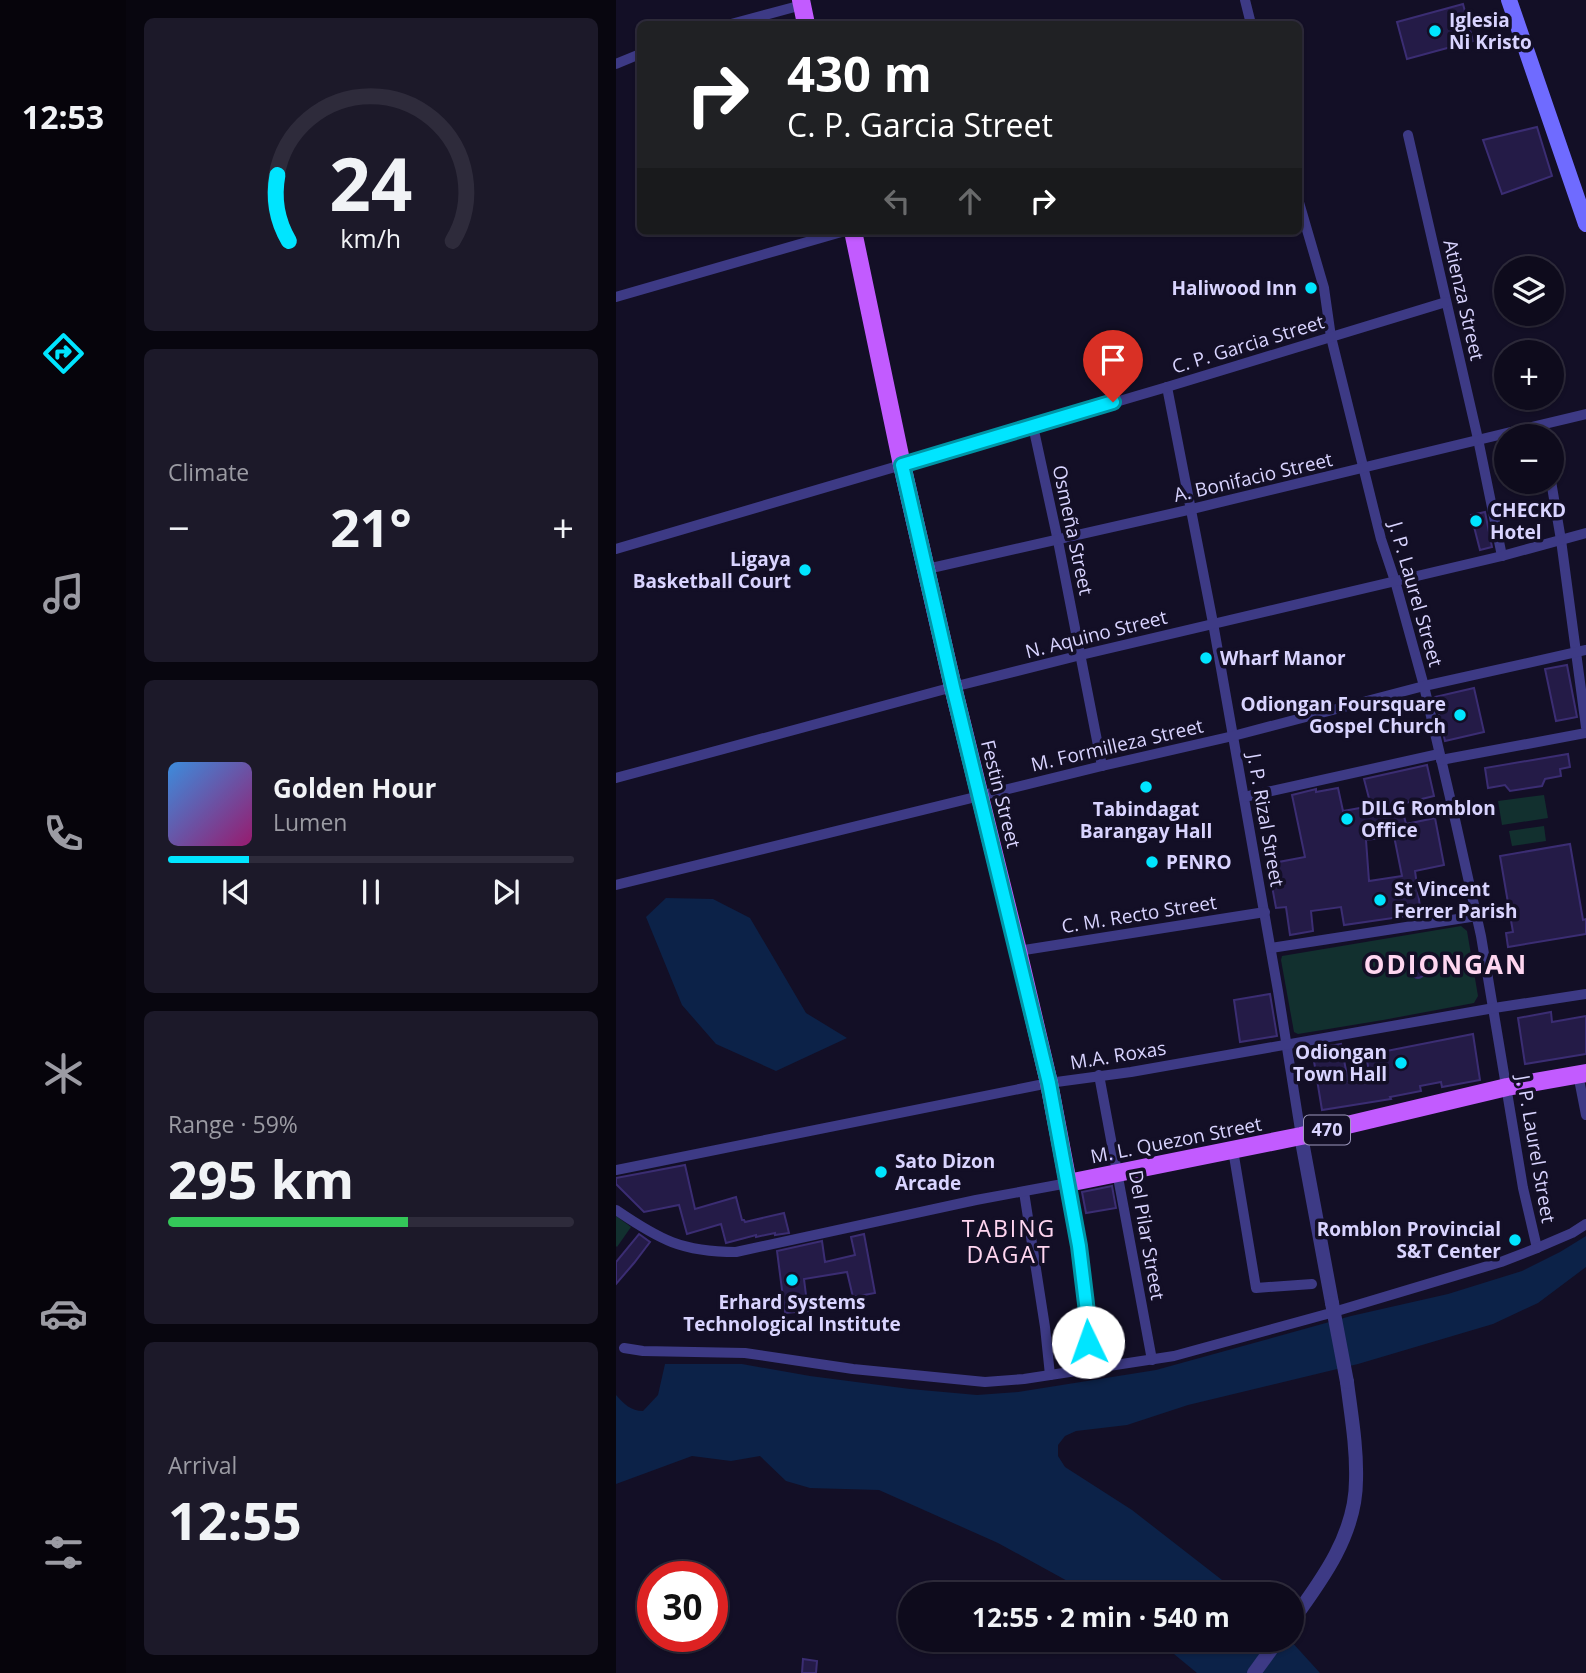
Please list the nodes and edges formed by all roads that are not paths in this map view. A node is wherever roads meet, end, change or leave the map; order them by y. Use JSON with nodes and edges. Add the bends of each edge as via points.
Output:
{"nodes":[{"id":1,"x":1245,"y":0,"type":"edge"},
{"id":2,"x":1509,"y":0,"type":"edge"},
{"id":3,"x":801,"y":2,"type":"edge"},
{"id":4,"x":741,"y":21,"type":"edge"},
{"id":5,"x":805,"y":21,"type":"edge"},
{"id":6,"x":1250,"y":21,"type":"edge"},
{"id":7,"x":637,"y":55,"type":"edge"},
{"id":8,"x":616,"y":64,"type":"edge"},
{"id":9,"x":1408,"y":135,"type":"dead end"},
{"id":10,"x":1302,"y":213,"type":"edge"},
{"id":11,"x":1586,"y":224,"type":"edge"},
{"id":12,"x":831,"y":235,"type":"edge"},
{"id":13,"x":854,"y":235,"type":"edge"},
{"id":14,"x":616,"y":297,"type":"edge"},
{"id":15,"x":1446,"y":302,"type":"junction"},
{"id":16,"x":1331,"y":337,"type":"junction"},
{"id":17,"x":1167,"y":387,"type":"junction"},
{"id":18,"x":1586,"y":414,"type":"edge"},
{"id":19,"x":1561,"y":424,"type":"edge"},
{"id":20,"x":1033,"y":426,"type":"junction"},
{"id":21,"x":1494,"y":437,"type":"edge"},
{"id":22,"x":1478,"y":439,"type":"junction"},
{"id":23,"x":902,"y":465,"type":"junction"},
{"id":24,"x":1364,"y":468,"type":"junction"},
{"id":25,"x":1553,"y":494,"type":"edge"},
{"id":26,"x":1192,"y":509,"type":"junction"},
{"id":27,"x":1586,"y":533,"type":"edge"},
{"id":28,"x":1561,"y":540,"type":"junction"},
{"id":29,"x":1058,"y":541,"type":"junction"},
{"id":30,"x":616,"y":549,"type":"edge"},
{"id":31,"x":1502,"y":556,"type":"junction"},
{"id":32,"x":927,"y":569,"type":"junction"},
{"id":33,"x":1395,"y":581,"type":"junction"},
{"id":34,"x":1213,"y":623,"type":"junction"},
{"id":35,"x":1581,"y":651,"type":"edge"},
{"id":36,"x":1081,"y":655,"type":"junction"},
{"id":37,"x":1424,"y":686,"type":"junction"},
{"id":38,"x":953,"y":687,"type":"junction"},
{"id":39,"x":1586,"y":727,"type":"edge"},
{"id":40,"x":1586,"y":733,"type":"edge"},
{"id":41,"x":1233,"y":736,"type":"junction"},
{"id":42,"x":1440,"y":757,"type":"junction"},
{"id":43,"x":1102,"y":766,"type":"junction"},
{"id":44,"x":616,"y":778,"type":"edge"},
{"id":45,"x":979,"y":796,"type":"junction"},
{"id":46,"x":1244,"y":797,"type":"junction"},
{"id":47,"x":616,"y":885,"type":"edge"},
{"id":48,"x":1265,"y":912,"type":"junction"},
{"id":49,"x":1477,"y":916,"type":"junction"},
{"id":50,"x":1271,"y":948,"type":"junction"},
{"id":51,"x":1018,"y":951,"type":"junction"},
{"id":52,"x":1586,"y":994,"type":"edge"},
{"id":53,"x":1494,"y":1008,"type":"junction"},
{"id":54,"x":1287,"y":1043,"type":"junction"},
{"id":55,"x":1582,"y":1073,"type":"edge"},
{"id":56,"x":1100,"y":1075,"type":"junction"},
{"id":57,"x":1049,"y":1083,"type":"junction"},
{"id":58,"x":1507,"y":1087,"type":"junction"},
{"id":59,"x":1586,"y":1115,"type":"edge"},
{"id":60,"x":1301,"y":1136,"type":"junction"},
{"id":61,"x":1233,"y":1150,"type":"junction"},
{"id":62,"x":616,"y":1170,"type":"edge"},
{"id":63,"x":1118,"y":1172,"type":"junction"},
{"id":64,"x":1068,"y":1183,"type":"junction"},
{"id":65,"x":1024,"y":1192,"type":"junction"},
{"id":66,"x":616,"y":1210,"type":"edge"},
{"id":67,"x":1586,"y":1224,"type":"edge"},
{"id":68,"x":1537,"y":1248,"type":"junction"},
{"id":69,"x":1312,"y":1284,"type":"dead end"},
{"id":70,"x":624,"y":1348,"type":"dead end"},
{"id":71,"x":1152,"y":1360,"type":"junction"},
{"id":72,"x":1085,"y":1370,"type":"junction"},
{"id":73,"x":1050,"y":1375,"type":"junction"},
{"id":74,"x":1304,"y":1604,"type":"edge"},
{"id":75,"x":1269,"y":1652,"type":"edge"},
{"id":76,"x":1254,"y":1673,"type":"edge"}],
"edges":[{"from":1,"to":6,"type":"street"},
{"from":2,"to":11,"type":"main road"},
{"from":3,"to":4,"type":"street"},
{"from":3,"to":5,"type":"main road"},
{"from":7,"to":8,"type":"street"},
{"from":9,"to":15,"type":"street","name":"Atienza Street"},
{"from":10,"to":16,"type":"street","name":"J. P. Laurel Street","via":[[1324,288]]},
{"from":12,"to":14,"type":"street"},
{"from":13,"to":23,"type":"main road","name":"Festin Street"},
{"from":15,"to":16,"type":"street","name":"C. P. Garcia Street"},
{"from":15,"to":22,"type":"street","name":"Atienza Street"},
{"from":16,"to":17,"type":"street","name":"C. P. Garcia Street"},
{"from":16,"to":24,"type":"street","name":"J. P. Laurel Street"},
{"from":17,"to":20,"type":"street","name":"C. P. Garcia Street"},
{"from":17,"to":26,"type":"street","name":"J. P. Rizal Street"},
{"from":18,"to":19,"type":"street","name":"A. Bonifacio Street"},
{"from":20,"to":23,"type":"street","name":"C. P. Garcia Street"},
{"from":20,"to":29,"type":"street","name":"Osmeña Street"},
{"from":21,"to":22,"type":"street","name":"A. Bonifacio Street"},
{"from":22,"to":24,"type":"street","name":"A. Bonifacio Street"},
{"from":22,"to":31,"type":"street","name":"Atienza Street"},
{"from":23,"to":30,"type":"street","name":"C. P. Garcia Street"},
{"from":23,"to":32,"type":"main road","name":"Festin Street"},
{"from":24,"to":26,"type":"street","name":"A. Bonifacio Street"},
{"from":24,"to":33,"type":"street","name":"J. P. Laurel Street"},
{"from":25,"to":28,"type":"street"},
{"from":26,"to":29,"type":"street","name":"A. Bonifacio Street"},
{"from":26,"to":34,"type":"street","name":"J. P. Rizal Street"},
{"from":27,"to":28,"type":"street","name":"N. Aquino Street"},
{"from":28,"to":31,"type":"street","name":"N. Aquino Street"},
{"from":28,"to":35,"type":"street"},
{"from":29,"to":32,"type":"street","name":"A. Bonifacio Street"},
{"from":29,"to":36,"type":"street","name":"Osmeña Street"},
{"from":31,"to":33,"type":"street","name":"N. Aquino Street"},
{"from":32,"to":38,"type":"main road","name":"Festin Street"},
{"from":33,"to":34,"type":"street","name":"N. Aquino Street"},
{"from":33,"to":37,"type":"street","name":"J. P. Laurel Street"},
{"from":34,"to":36,"type":"street","name":"N. Aquino Street"},
{"from":34,"to":41,"type":"street","name":"J. P. Rizal Street"},
{"from":35,"to":37,"type":"street","name":"M. Formilleza Street"},
{"from":35,"to":39,"type":"street"},
{"from":36,"to":38,"type":"street","name":"N. Aquino Street"},
{"from":36,"to":43,"type":"street","name":"Osmeña Street"},
{"from":37,"to":41,"type":"street","name":"M. Formilleza Street"},
{"from":37,"to":42,"type":"street","name":"J. P. Laurel Street"},
{"from":38,"to":44,"type":"street","name":"N. Aquino Street"},
{"from":38,"to":45,"type":"main road","name":"Festin Street"},
{"from":40,"to":42,"type":"street"},
{"from":41,"to":43,"type":"street","name":"M. Formilleza Street"},
{"from":41,"to":46,"type":"street","name":"J. P. Rizal Street"},
{"from":42,"to":46,"type":"street"},
{"from":42,"to":49,"type":"street","name":"J. P. Laurel Street"},
{"from":43,"to":45,"type":"street","name":"M. Formilleza Street"},
{"from":45,"to":47,"type":"street","name":"M. Formilleza Street"},
{"from":45,"to":51,"type":"main road","name":"Festin Street"},
{"from":46,"to":48,"type":"street","name":"J. P. Rizal Street"},
{"from":48,"to":50,"type":"street","name":"J. P. Rizal Street"},
{"from":48,"to":51,"type":"street","name":"C. M. Recto Street"},
{"from":49,"to":50,"type":"street"},
{"from":49,"to":53,"type":"street","name":"J. P. Laurel Street"},
{"from":50,"to":54,"type":"street","name":"J. P. Rizal Street"},
{"from":51,"to":57,"type":"main road","name":"Festin Street"},
{"from":52,"to":53,"type":"street","name":"M.A. Roxas"},
{"from":53,"to":54,"type":"street","name":"M.A. Roxas"},
{"from":53,"to":58,"type":"street","name":"J. P. Laurel Street"},
{"from":54,"to":56,"type":"street","name":"M.A. Roxas"},
{"from":54,"to":60,"type":"street","name":"J. P. Rizal Street"},
{"from":55,"to":58,"type":"main road","name":"M. L. Quezon Street","number":"470"},
{"from":55,"to":59,"type":"street"},
{"from":56,"to":57,"type":"street","name":"M.A. Roxas"},
{"from":56,"to":63,"type":"street","name":"Del Pilar Street"},
{"from":57,"to":62,"type":"street","name":"M.A. Roxas"},
{"from":57,"to":64,"type":"main road","name":"Festin Street"},
{"from":58,"to":60,"type":"main road","name":"M. L. Quezon Street","number":"470"},
{"from":58,"to":68,"type":"street","name":"J. P. Laurel Street"},
{"from":60,"to":61,"type":"main road","name":"M. L. Quezon Street","number":"470"},
{"from":60,"to":74,"type":"street","bridge":true,"via":[[1347,1382],[1357,1483],[1352,1517],[1339,1550]]},
{"from":61,"to":63,"type":"main road","name":"M. L. Quezon Street","number":"470"},
{"from":61,"to":69,"type":"street","via":[[1256,1288]]},
{"from":63,"to":64,"type":"main road","name":"M. L. Quezon Street","number":"470"},
{"from":63,"to":71,"type":"street","name":"Del Pilar Street"},
{"from":64,"to":65,"type":"street","name":"M. L. Quezon Street"},
{"from":64,"to":72,"type":"street","name":"Festin Street","via":[[1087,1312]]},
{"from":65,"to":66,"type":"street","name":"M. L. Quezon Street","via":[[736,1252],[687,1248]]},
{"from":65,"to":73,"type":"street"},
{"from":67,"to":68,"type":"street"},
{"from":68,"to":71,"type":"street","via":[[1327,1314]]},
{"from":70,"to":73,"type":"street","via":[[745,1353],[985,1382]]},
{"from":71,"to":72,"type":"street"},
{"from":72,"to":73,"type":"street"},
{"from":75,"to":76,"type":"street"}]}
